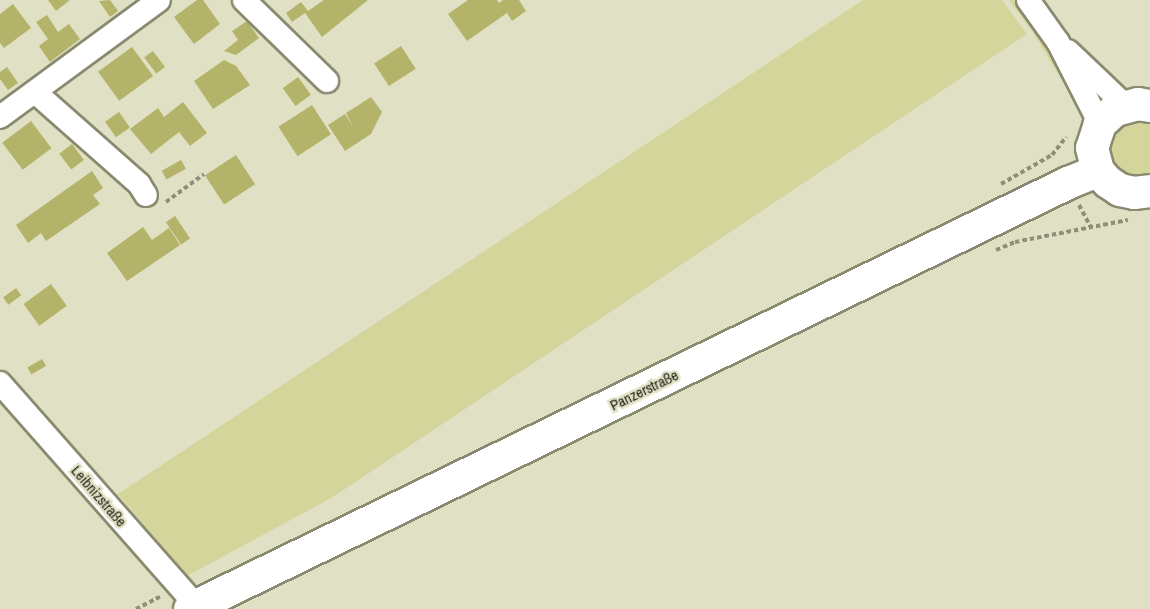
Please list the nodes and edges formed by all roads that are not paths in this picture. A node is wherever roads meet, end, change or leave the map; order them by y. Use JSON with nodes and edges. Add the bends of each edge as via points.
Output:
{"nodes":[{"id":1,"x":159,"y":0,"type":"edge"},
{"id":2,"x":244,"y":0,"type":"edge"},
{"id":3,"x":1028,"y":0,"type":"edge"},
{"id":4,"x":1058,"y":42,"type":"junction"},
{"id":5,"x":327,"y":81,"type":"dead end"},
{"id":6,"x":34,"y":92,"type":"junction"},
{"id":7,"x":1137,"y":106,"type":"edge"},
{"id":8,"x":0,"y":117,"type":"edge"},
{"id":9,"x":1100,"y":124,"type":"junction"},
{"id":10,"x":1098,"y":171,"type":"junction"},
{"id":11,"x":1150,"y":191,"type":"edge"},
{"id":12,"x":155,"y":199,"type":"road end"},
{"id":13,"x":0,"y":383,"type":"edge"},
{"id":14,"x":195,"y":608,"type":"edge"}],
"edges":[{"from":1,"to":6,"type":"street"},
{"from":2,"to":5,"type":"street"},
{"from":3,"to":4,"type":"street"},
{"from":4,"to":7,"type":"street"},
{"from":4,"to":9,"type":"street"},
{"from":6,"to":8,"type":"street"},
{"from":6,"to":12,"type":"street"},
{"from":7,"to":9,"type":"street","via":[[1115,110]]},
{"from":9,"to":10,"type":"street","via":[[1092,148]]},
{"from":10,"to":11,"type":"street","via":[[1120,190]]},
{"from":10,"to":14,"type":"street","name":"Panzerstraße"},
{"from":13,"to":14,"type":"street","name":"Leibnizstraße"}]}
